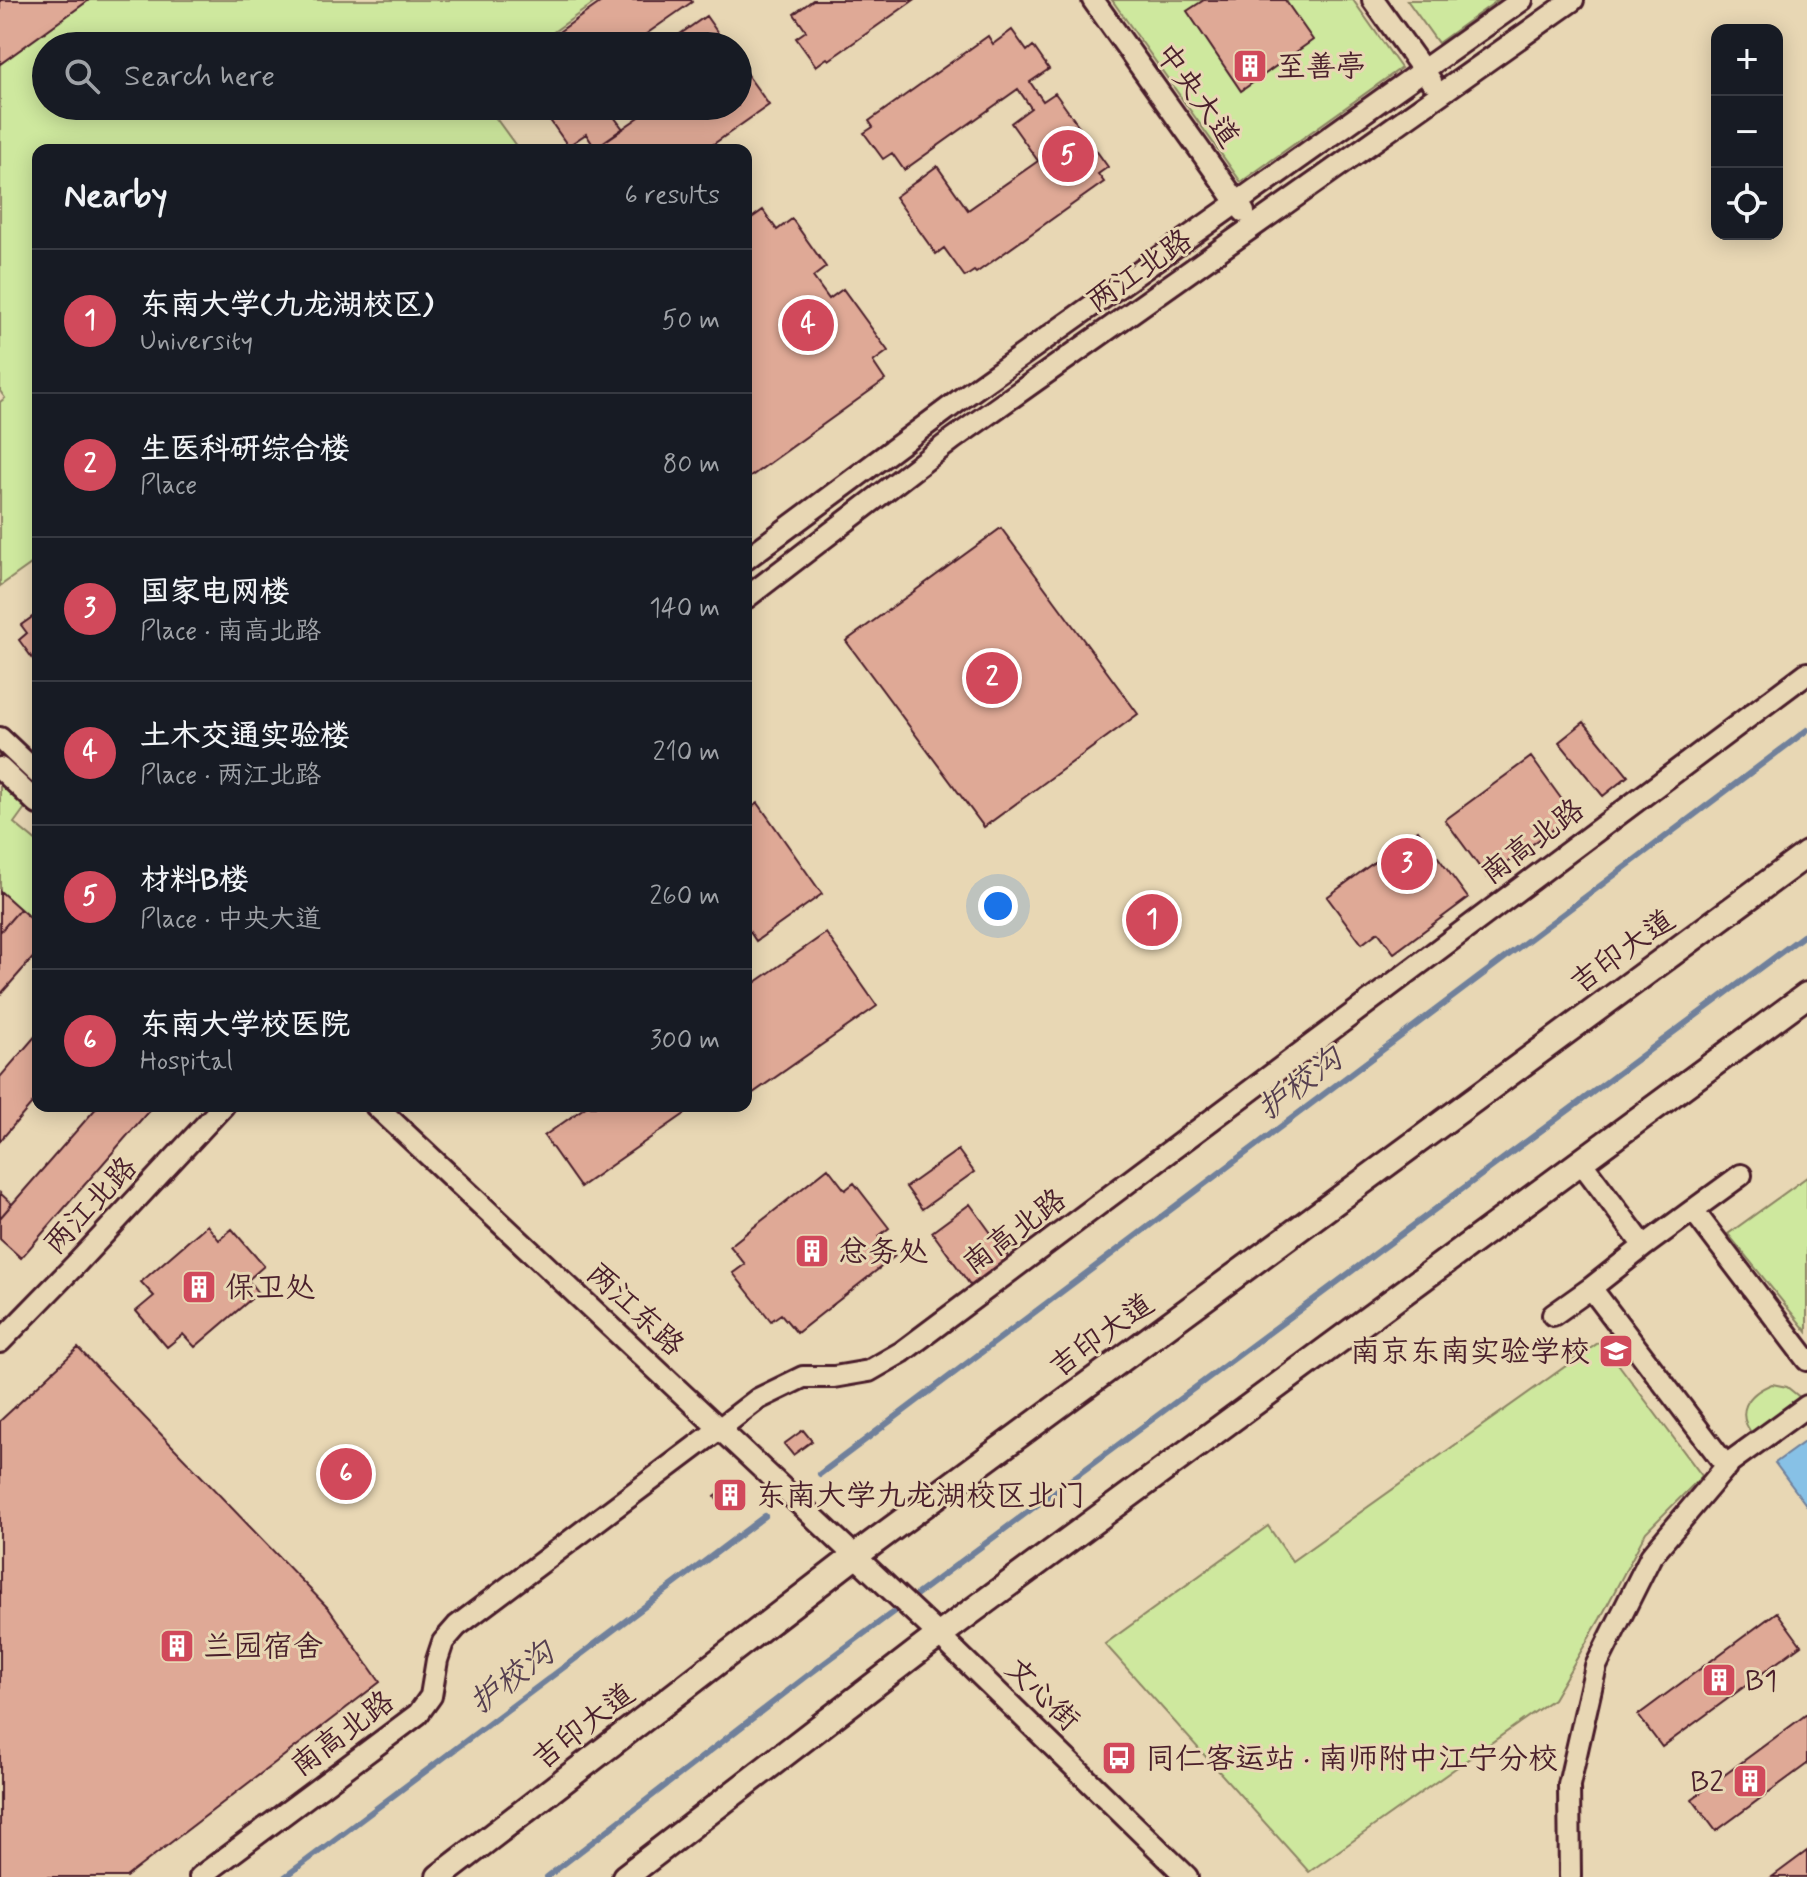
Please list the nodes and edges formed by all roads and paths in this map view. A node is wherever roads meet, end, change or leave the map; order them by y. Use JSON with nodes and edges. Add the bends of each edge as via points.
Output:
{"nodes":[{"id":1,"x":1093,"y":0,"type":"edge"},
{"id":2,"x":1373,"y":0,"type":"edge"},
{"id":3,"x":1522,"y":0,"type":"edge"},
{"id":4,"x":1573,"y":0,"type":"edge"},
{"id":5,"x":1423,"y":70,"type":"junction"},
{"id":6,"x":1440,"y":94,"type":"junction"},
{"id":7,"x":1238,"y":203,"type":"junction"},
{"id":8,"x":1254,"y":226,"type":"junction"},
{"id":9,"x":752,"y":555,"type":"edge"},
{"id":10,"x":752,"y":593,"type":"edge"},
{"id":11,"x":1807,"y":673,"type":"edge"},
{"id":12,"x":0,"y":738,"type":"edge"},
{"id":13,"x":0,"y":768,"type":"edge"},
{"id":14,"x":32,"y":768,"type":"edge"},
{"id":15,"x":32,"y":798,"type":"edge"},
{"id":16,"x":1807,"y":854,"type":"edge"},
{"id":17,"x":1807,"y":995,"type":"edge"},
{"id":18,"x":217,"y":1112,"type":"edge"},
{"id":19,"x":382,"y":1112,"type":"edge"},
{"id":20,"x":1581,"y":1162,"type":"junction"},
{"id":21,"x":1741,"y":1175,"type":"dead end"},
{"id":22,"x":1693,"y":1210,"type":"junction"},
{"id":23,"x":1644,"y":1246,"type":"junction"},
{"id":24,"x":1591,"y":1288,"type":"junction"},
{"id":25,"x":1553,"y":1315,"type":"dead end"},
{"id":26,"x":0,"y":1342,"type":"edge"},
{"id":27,"x":1807,"y":1360,"type":"edge"},
{"id":28,"x":1807,"y":1406,"type":"edge"},
{"id":29,"x":719,"y":1429,"type":"junction"},
{"id":30,"x":1727,"y":1467,"type":"junction"},
{"id":31,"x":855,"y":1556,"type":"junction"},
{"id":32,"x":939,"y":1635,"type":"junction"},
{"id":33,"x":200,"y":1877,"type":"edge"},
{"id":34,"x":439,"y":1877,"type":"edge"},
{"id":35,"x":625,"y":1877,"type":"edge"},
{"id":36,"x":1187,"y":1877,"type":"edge"},
{"id":37,"x":1570,"y":1877,"type":"edge"}],
"edges":[{"from":1,"to":7,"type":"street","name":"中央大道"},
{"from":2,"to":5,"type":"street"},
{"from":3,"to":5,"type":"street","name":"两江北路"},
{"from":4,"to":6,"type":"street","name":"两江北路"},
{"from":5,"to":6,"type":"street"},
{"from":5,"to":7,"type":"street","name":"两江北路"},
{"from":6,"to":8,"type":"street","name":"两江北路"},
{"from":7,"to":8,"type":"street","name":"中央大道"},
{"from":7,"to":9,"type":"street","name":"两江北路"},
{"from":8,"to":10,"type":"street","name":"两江北路","via":[[953,439]]},
{"from":11,"to":29,"type":"street","name":"南高北路","via":[[902,1352],[869,1371],[803,1377],[758,1399]]},
{"from":12,"to":14,"type":"street"},
{"from":13,"to":15,"type":"street"},
{"from":16,"to":31,"type":"main road","name":"吉印大道"},
{"from":17,"to":20,"type":"main road"},
{"from":18,"to":26,"type":"street","name":"两江北路"},
{"from":19,"to":29,"type":"street","name":"两江东路"},
{"from":20,"to":23,"type":"street"},
{"from":20,"to":32,"type":"main road"},
{"from":21,"to":22,"type":"street"},
{"from":22,"to":23,"type":"street"},
{"from":22,"to":27,"type":"street"},
{"from":23,"to":24,"type":"street"},
{"from":24,"to":25,"type":"street"},
{"from":24,"to":30,"type":"street"},
{"from":28,"to":30,"type":"street"},
{"from":29,"to":31,"type":"street","name":"两江东路"},
{"from":29,"to":33,"type":"street","name":"南高北路","via":[[457,1626],[443,1642],[431,1696],[418,1714]]},
{"from":30,"to":37,"type":"street","via":[[1651,1556],[1596,1666],[1569,1785]]},
{"from":31,"to":32,"type":"street","name":"文心街"},
{"from":31,"to":34,"type":"main road","name":"吉印大道"},
{"from":32,"to":35,"type":"main road"},
{"from":32,"to":36,"type":"street","name":"文心街"}]}
